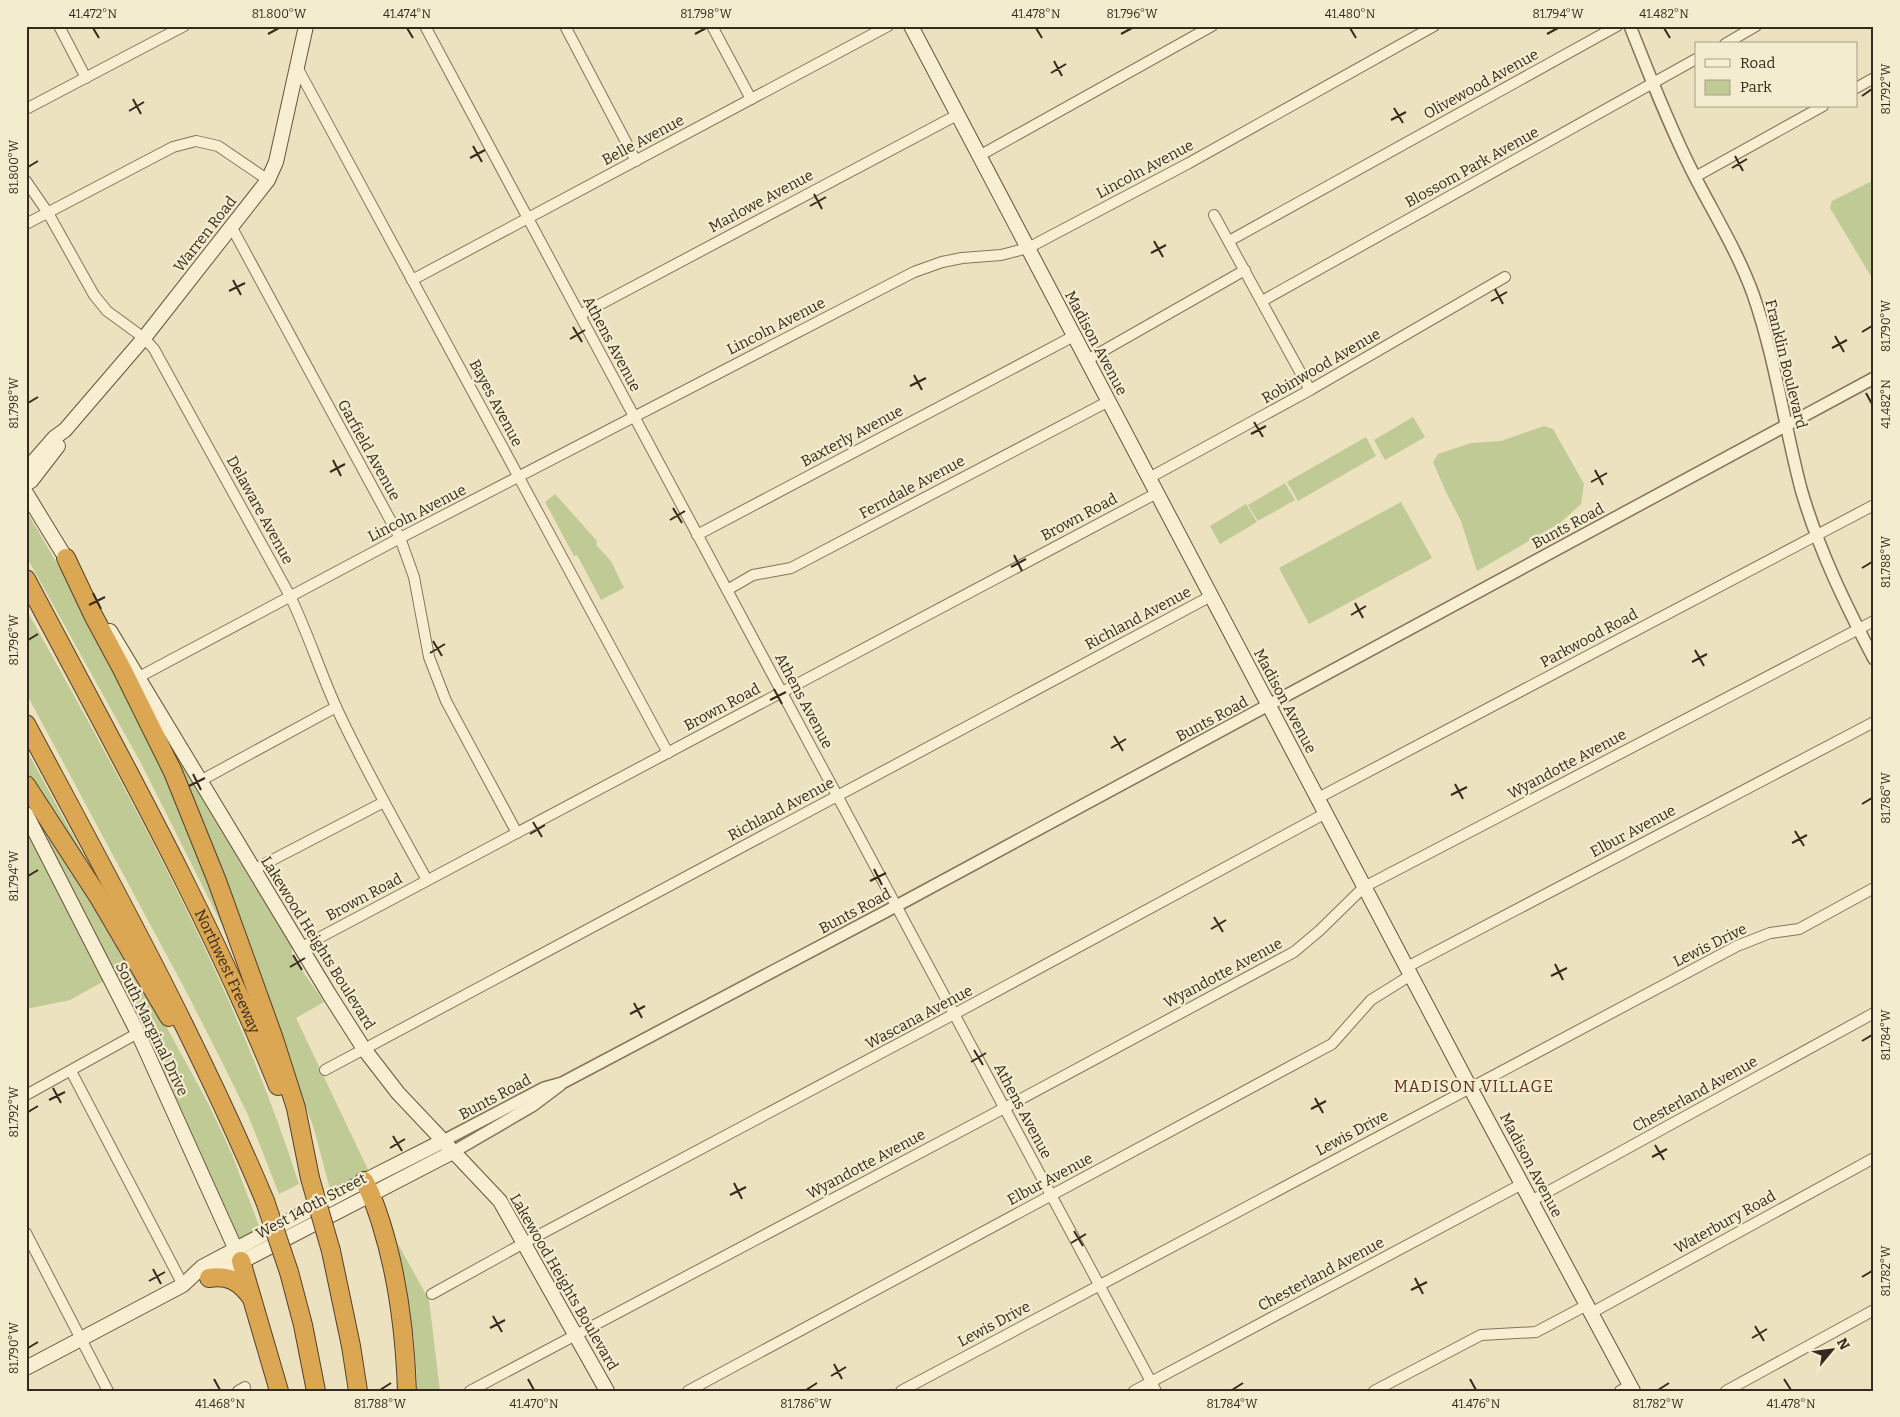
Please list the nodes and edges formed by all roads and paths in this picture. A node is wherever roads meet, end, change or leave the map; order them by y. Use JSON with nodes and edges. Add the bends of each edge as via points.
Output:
{"nodes":[{"id":1,"x":59,"y":26,"type":"edge"},
{"id":2,"x":184,"y":26,"type":"edge"},
{"id":3,"x":306,"y":26,"type":"edge"},
{"id":4,"x":425,"y":26,"type":"edge"},
{"id":5,"x":565,"y":26,"type":"edge"},
{"id":6,"x":712,"y":26,"type":"edge"},
{"id":7,"x":888,"y":26,"type":"edge"},
{"id":8,"x":911,"y":26,"type":"edge"},
{"id":9,"x":1212,"y":26,"type":"edge"},
{"id":10,"x":1434,"y":26,"type":"edge"},
{"id":11,"x":1616,"y":26,"type":"edge"},
{"id":12,"x":1630,"y":26,"type":"edge"},
{"id":13,"x":1756,"y":26,"type":"edge"},
{"id":14,"x":1728,"y":42,"type":"edge"},
{"id":15,"x":1695,"y":60,"type":"edge"},
{"id":16,"x":297,"y":67,"type":"junction"},
{"id":17,"x":86,"y":78,"type":"junction"},
{"id":18,"x":1874,"y":78,"type":"edge"},
{"id":19,"x":1653,"y":83,"type":"junction"},
{"id":20,"x":1858,"y":87,"type":"edge"},
{"id":21,"x":751,"y":99,"type":"junction"},
{"id":22,"x":1819,"y":108,"type":"edge"},
{"id":23,"x":26,"y":109,"type":"edge"},
{"id":24,"x":958,"y":115,"type":"junction"},
{"id":25,"x":979,"y":156,"type":"junction"},
{"id":26,"x":636,"y":161,"type":"junction"},
{"id":27,"x":1695,"y":177,"type":"junction"},
{"id":28,"x":268,"y":180,"type":"junction"},
{"id":29,"x":26,"y":181,"type":"edge"},
{"id":30,"x":48,"y":213,"type":"junction"},
{"id":31,"x":1214,"y":214,"type":"dead end"},
{"id":32,"x":528,"y":218,"type":"junction"},
{"id":33,"x":26,"y":224,"type":"edge"},
{"id":34,"x":231,"y":226,"type":"junction"},
{"id":35,"x":1229,"y":242,"type":"junction"},
{"id":36,"x":1028,"y":248,"type":"junction"},
{"id":37,"x":1245,"y":270,"type":"junction"},
{"id":38,"x":1505,"y":277,"type":"dead end"},
{"id":39,"x":412,"y":280,"type":"junction"},
{"id":40,"x":1262,"y":301,"type":"junction"},
{"id":41,"x":580,"y":315,"type":"junction"},
{"id":42,"x":1074,"y":336,"type":"junction"},
{"id":43,"x":144,"y":338,"type":"junction"},
{"id":44,"x":1087,"y":360,"type":"junction"},
{"id":45,"x":1874,"y":378,"type":"edge"},
{"id":46,"x":1310,"y":390,"type":"junction"},
{"id":47,"x":1109,"y":401,"type":"junction"},
{"id":48,"x":634,"y":416,"type":"junction"},
{"id":49,"x":1786,"y":425,"type":"junction"},
{"id":50,"x":65,"y":430,"type":"junction"},
{"id":51,"x":26,"y":470,"type":"edge"},
{"id":52,"x":519,"y":477,"type":"junction"},
{"id":53,"x":1149,"y":478,"type":"junction"},
{"id":54,"x":26,"y":484,"type":"edge"},
{"id":55,"x":26,"y":493,"type":"edge"},
{"id":56,"x":1157,"y":493,"type":"junction"},
{"id":57,"x":1874,"y":504,"type":"edge"},
{"id":58,"x":1817,"y":534,"type":"junction"},
{"id":59,"x":697,"y":535,"type":"junction"},
{"id":60,"x":400,"y":538,"type":"junction"},
{"id":61,"x":66,"y":558,"type":"junction"},
{"id":62,"x":26,"y":579,"type":"edge"},
{"id":63,"x":727,"y":590,"type":"junction"},
{"id":64,"x":290,"y":596,"type":"junction"},
{"id":65,"x":1211,"y":596,"type":"junction"},
{"id":66,"x":1874,"y":621,"type":"edge"},
{"id":67,"x":1858,"y":629,"type":"junction"},
{"id":68,"x":1874,"y":659,"type":"edge"},
{"id":69,"x":139,"y":677,"type":"junction"},
{"id":70,"x":782,"y":692,"type":"junction"},
{"id":71,"x":1269,"y":705,"type":"junction"},
{"id":72,"x":336,"y":707,"type":"junction"},
{"id":73,"x":1874,"y":722,"type":"edge"},
{"id":74,"x":26,"y":724,"type":"edge"},
{"id":75,"x":668,"y":753,"type":"junction"},
{"id":76,"x":200,"y":781,"type":"junction"},
{"id":77,"x":26,"y":785,"type":"edge"},
{"id":78,"x":837,"y":796,"type":"junction"},
{"id":79,"x":1318,"y":798,"type":"junction"},
{"id":80,"x":384,"y":802,"type":"junction"},
{"id":81,"x":26,"y":814,"type":"edge"},
{"id":82,"x":1326,"y":814,"type":"junction"},
{"id":83,"x":517,"y":833,"type":"junction"},
{"id":84,"x":253,"y":870,"type":"junction"},
{"id":85,"x":428,"y":880,"type":"junction"},
{"id":86,"x":1364,"y":886,"type":"junction"},
{"id":87,"x":1874,"y":888,"type":"edge"},
{"id":88,"x":896,"y":906,"type":"junction"},
{"id":89,"x":300,"y":948,"type":"junction"},
{"id":90,"x":1409,"y":971,"type":"junction"},
{"id":91,"x":1874,"y":1013,"type":"edge"},
{"id":92,"x":954,"y":1015,"type":"junction"},
{"id":93,"x":138,"y":1033,"type":"junction"},
{"id":94,"x":364,"y":1049,"type":"junction"},
{"id":95,"x":202,"y":1060,"type":"junction"},
{"id":96,"x":71,"y":1070,"type":"junction"},
{"id":97,"x":325,"y":1070,"type":"dead end"},
{"id":98,"x":562,"y":1083,"type":"junction"},
{"id":99,"x":1470,"y":1087,"type":"junction"},
{"id":100,"x":26,"y":1095,"type":"edge"},
{"id":101,"x":1004,"y":1108,"type":"junction"},
{"id":102,"x":443,"y":1141,"type":"junction"},
{"id":103,"x":453,"y":1152,"type":"junction"},
{"id":104,"x":1874,"y":1158,"type":"edge"},
{"id":105,"x":310,"y":1178,"type":"junction"},
{"id":106,"x":1522,"y":1184,"type":"junction"},
{"id":107,"x":368,"y":1187,"type":"junction"},
{"id":108,"x":1051,"y":1196,"type":"junction"},
{"id":109,"x":1531,"y":1201,"type":"junction"},
{"id":110,"x":26,"y":1233,"type":"edge"},
{"id":111,"x":524,"y":1243,"type":"junction"},
{"id":112,"x":238,"y":1256,"type":"junction"},
{"id":113,"x":209,"y":1278,"type":"junction"},
{"id":114,"x":183,"y":1285,"type":"junction"},
{"id":115,"x":1099,"y":1285,"type":"junction"},
{"id":116,"x":432,"y":1294,"type":"dead end"},
{"id":117,"x":253,"y":1299,"type":"junction"},
{"id":118,"x":1589,"y":1309,"type":"junction"},
{"id":119,"x":1874,"y":1310,"type":"edge"},
{"id":120,"x":575,"y":1336,"type":"junction"},
{"id":121,"x":81,"y":1340,"type":"junction"},
{"id":122,"x":26,"y":1368,"type":"edge"},
{"id":123,"x":1153,"y":1386,"type":"edge"},
{"id":124,"x":1628,"y":1389,"type":"edge"},
{"id":125,"x":108,"y":1391,"type":"edge"},
{"id":126,"x":279,"y":1391,"type":"edge"},
{"id":127,"x":316,"y":1391,"type":"edge"},
{"id":128,"x":358,"y":1391,"type":"edge"},
{"id":129,"x":407,"y":1391,"type":"edge"},
{"id":130,"x":470,"y":1391,"type":"edge"},
{"id":131,"x":607,"y":1391,"type":"edge"},
{"id":132,"x":688,"y":1391,"type":"edge"},
{"id":133,"x":901,"y":1391,"type":"edge"},
{"id":134,"x":1134,"y":1391,"type":"edge"},
{"id":135,"x":1374,"y":1391,"type":"edge"},
{"id":136,"x":1726,"y":1391,"type":"edge"}],
"edges":[{"from":1,"to":17,"type":"street"},
{"from":2,"to":17,"type":"street"},
{"from":3,"to":16,"type":"main road","name":"Warren Road"},
{"from":4,"to":32,"type":"street","name":"Athens Avenue"},
{"from":5,"to":26,"type":"street"},
{"from":6,"to":21,"type":"street"},
{"from":7,"to":21,"type":"street","name":"Belle Avenue"},
{"from":8,"to":24,"type":"main road","name":"Madison Avenue"},
{"from":9,"to":25,"type":"street"},
{"from":10,"to":36,"type":"street","name":"Lincoln Avenue","via":[[1189,163]]},
{"from":11,"to":35,"type":"street","name":"Olivewood Avenue"},
{"from":12,"to":19,"type":"street","name":"Franklin Boulevard"},
{"from":13,"to":14,"type":"street"},
{"from":15,"to":19,"type":"street","name":"Blossom Park Avenue"},
{"from":16,"to":28,"type":"main road","name":"Warren Road","via":[[276,162]]},
{"from":16,"to":39,"type":"street","name":"Bayes Avenue"},
{"from":17,"to":23,"type":"street"},
{"from":18,"to":20,"type":"street"},
{"from":19,"to":27,"type":"street","name":"Franklin Boulevard"},
{"from":19,"to":40,"type":"street","name":"Blossom Park Avenue"},
{"from":21,"to":26,"type":"street","name":"Belle Avenue"},
{"from":22,"to":27,"type":"street"},
{"from":24,"to":25,"type":"main road","name":"Madison Avenue"},
{"from":24,"to":41,"type":"street","name":"Marlowe Avenue"},
{"from":25,"to":36,"type":"main road","name":"Madison Avenue"},
{"from":26,"to":32,"type":"street","name":"Belle Avenue"},
{"from":27,"to":49,"type":"street","name":"Franklin Boulevard","via":[[1731,244],[1753,295],[1765,331]]},
{"from":28,"to":30,"type":"street","via":[[218,146],[196,141],[172,147]]},
{"from":28,"to":34,"type":"main road","name":"Warren Road"},
{"from":29,"to":30,"type":"street","name":"Delaware Avenue"},
{"from":30,"to":33,"type":"street"},
{"from":30,"to":43,"type":"street","name":"Delaware Avenue","via":[[94,295],[107,311]]},
{"from":31,"to":35,"type":"street"},
{"from":32,"to":39,"type":"street","name":"Belle Avenue"},
{"from":32,"to":41,"type":"street","name":"Athens Avenue"},
{"from":34,"to":43,"type":"main road","name":"Warren Road"},
{"from":34,"to":60,"type":"street","name":"Garfield Avenue"},
{"from":35,"to":37,"type":"street"},
{"from":36,"to":42,"type":"main road","name":"Madison Avenue"},
{"from":36,"to":48,"type":"street","name":"Lincoln Avenue","via":[[1001,255],[948,260],[914,272]]},
{"from":37,"to":40,"type":"street"},
{"from":37,"to":44,"type":"street"},
{"from":38,"to":46,"type":"street","name":"Robinwood Avenue"},
{"from":39,"to":52,"type":"street","name":"Bayes Avenue"},
{"from":40,"to":46,"type":"street"},
{"from":41,"to":48,"type":"street","name":"Athens Avenue"},
{"from":42,"to":44,"type":"main road","name":"Madison Avenue"},
{"from":42,"to":59,"type":"street","name":"Baxterly Avenue"},
{"from":43,"to":50,"type":"main road","name":"Warren Road"},
{"from":43,"to":64,"type":"street","name":"Delaware Avenue","via":[[154,349]]},
{"from":44,"to":47,"type":"main road","name":"Madison Avenue"},
{"from":45,"to":49,"type":"street","name":"Bunts Road"},
{"from":46,"to":53,"type":"street","name":"Robinwood Avenue"},
{"from":47,"to":53,"type":"main road","name":"Madison Avenue"},
{"from":47,"to":63,"type":"street","name":"Ferndale Avenue","via":[[791,568],[753,575]]},
{"from":48,"to":52,"type":"street","name":"Lincoln Avenue"},
{"from":48,"to":59,"type":"street","name":"Athens Avenue"},
{"from":49,"to":58,"type":"street","name":"Franklin Boulevard","via":[[1801,487]]},
{"from":49,"to":71,"type":"street","name":"Bunts Road"},
{"from":50,"to":51,"type":"main road","name":"Warren Road"},
{"from":50,"to":54,"type":"main road","name":"Warren Road","via":[[60,444]]},
{"from":52,"to":60,"type":"street","name":"Lincoln Avenue"},
{"from":52,"to":75,"type":"street","name":"Bayes Avenue"},
{"from":53,"to":56,"type":"main road","name":"Madison Avenue"},
{"from":55,"to":61,"type":"main road","name":"Lakewood Heights Boulevard"},
{"from":56,"to":65,"type":"main road","name":"Madison Avenue"},
{"from":56,"to":70,"type":"street","name":"Brown Road"},
{"from":57,"to":58,"type":"street","name":"Parkwood Road"},
{"from":58,"to":67,"type":"street","name":"Franklin Boulevard"},
{"from":58,"to":79,"type":"street","name":"Parkwood Road"},
{"from":59,"to":63,"type":"street","name":"Athens Avenue"},
{"from":60,"to":64,"type":"street","name":"Lincoln Avenue"},
{"from":60,"to":83,"type":"street","name":"Garfield Avenue","via":[[414,577],[429,657],[446,701]]},
{"from":61,"to":69,"type":"main road","name":"Lakewood Heights Boulevard"},
{"from":61,"to":105,"type":"highway","via":[[173,772],[217,881],[291,1091]]},
{"from":62,"to":105,"type":"highway","name":"Northwest Freeway","via":[[175,862],[255,1030],[282,1094]]},
{"from":63,"to":70,"type":"street","name":"Athens Avenue"},
{"from":64,"to":69,"type":"street","name":"Lincoln Avenue"},
{"from":64,"to":72,"type":"street","name":"Delaware Avenue"},
{"from":65,"to":71,"type":"main road","name":"Madison Avenue"},
{"from":65,"to":78,"type":"street","name":"Richland Avenue"},
{"from":66,"to":67,"type":"street","name":"Wyandotte Avenue"},
{"from":67,"to":68,"type":"street","name":"Franklin Boulevard"},
{"from":67,"to":86,"type":"street","name":"Wyandotte Avenue"},
{"from":69,"to":76,"type":"main road","name":"Lakewood Heights Boulevard"},
{"from":70,"to":75,"type":"street","name":"Brown Road"},
{"from":70,"to":78,"type":"street","name":"Athens Avenue"},
{"from":71,"to":79,"type":"main road","name":"Madison Avenue"},
{"from":71,"to":88,"type":"street","name":"Bunts Road"},
{"from":72,"to":76,"type":"street"},
{"from":72,"to":80,"type":"street","name":"Delaware Avenue"},
{"from":73,"to":90,"type":"street","name":"Elbur Avenue"},
{"from":74,"to":95,"type":"highway"},
{"from":75,"to":83,"type":"street","name":"Brown Road"},
{"from":76,"to":84,"type":"main road","name":"Lakewood Heights Boulevard"},
{"from":77,"to":95,"type":"highway","via":[[98,896],[180,1035]]},
{"from":78,"to":88,"type":"street","name":"Athens Avenue"},
{"from":78,"to":94,"type":"street","name":"Richland Avenue"},
{"from":79,"to":82,"type":"main road","name":"Madison Avenue"},
{"from":80,"to":84,"type":"street"},
{"from":80,"to":85,"type":"street","name":"Delaware Avenue"},
{"from":81,"to":93,"type":"main road","name":"South Marginal Drive"},
{"from":82,"to":86,"type":"main road","name":"Madison Avenue"},
{"from":82,"to":92,"type":"street","name":"Wascana Avenue"},
{"from":83,"to":85,"type":"street","name":"Brown Road"},
{"from":84,"to":89,"type":"main road","name":"Lakewood Heights Boulevard"},
{"from":85,"to":89,"type":"street","name":"Brown Road"},
{"from":86,"to":90,"type":"main road","name":"Madison Avenue"},
{"from":86,"to":101,"type":"street","name":"Wyandotte Avenue","via":[[1294,952]]},
{"from":87,"to":99,"type":"street","name":"Lewis Drive","via":[[1799,929],[1770,933],[1737,946]]},
{"from":88,"to":92,"type":"street","name":"Athens Avenue"},
{"from":88,"to":98,"type":"street","name":"Bunts Road"},
{"from":89,"to":94,"type":"main road","name":"Lakewood Heights Boulevard"},
{"from":90,"to":99,"type":"main road","name":"Madison Avenue"},
{"from":90,"to":108,"type":"street","name":"Elbur Avenue","via":[[1371,1000],[1332,1044]]},
{"from":91,"to":109,"type":"street","name":"Chesterland Avenue"},
{"from":92,"to":101,"type":"street","name":"Athens Avenue"},
{"from":92,"to":111,"type":"street","name":"Wascana Avenue"},
{"from":93,"to":96,"type":"street"},
{"from":93,"to":112,"type":"main road","name":"South Marginal Drive"},
{"from":94,"to":97,"type":"street","name":"Richland Avenue"},
{"from":94,"to":102,"type":"main road","name":"Lakewood Heights Boulevard","via":[[398,1093]]},
{"from":95,"to":127,"type":"highway","bridge":true,"via":[[265,1202],[289,1272]]},
{"from":96,"to":100,"type":"street"},
{"from":96,"to":114,"type":"street"},
{"from":98,"to":102,"type":"street","name":"Bunts Road","via":[[544,1088]]},
{"from":98,"to":103,"type":"street","name":"Bunts Road","via":[[532,1106]]},
{"from":99,"to":106,"type":"main road","name":"Madison Avenue"},
{"from":99,"to":115,"type":"street","name":"Lewis Drive"},
{"from":101,"to":108,"type":"street","name":"Athens Avenue"},
{"from":101,"to":120,"type":"street","name":"Wyandotte Avenue"},
{"from":102,"to":103,"type":"main road","name":"Lakewood Heights Boulevard"},
{"from":102,"to":107,"type":"main road","name":"West 140th Street"},
{"from":103,"to":107,"type":"main road","name":"West 140th Street"},
{"from":103,"to":111,"type":"main road","name":"Lakewood Heights Boulevard","via":[[500,1201]]},
{"from":104,"to":118,"type":"street","name":"Waterbury Road"},
{"from":105,"to":128,"type":"highway","name":"Northwest Freeway","bridge":true,"via":[[331,1250]]},
{"from":106,"to":109,"type":"main road","name":"Madison Avenue"},
{"from":106,"to":123,"type":"street","name":"Chesterland Avenue"},
{"from":107,"to":112,"type":"main road","name":"West 140th Street"},
{"from":107,"to":129,"type":"highway","via":[[387,1242],[398,1290],[406,1350]]},
{"from":108,"to":115,"type":"street","name":"Athens Avenue"},
{"from":108,"to":132,"type":"street","name":"Elbur Avenue"},
{"from":109,"to":118,"type":"main road","name":"Madison Avenue"},
{"from":110,"to":121,"type":"street"},
{"from":111,"to":116,"type":"street","name":"Wascana Avenue"},
{"from":111,"to":120,"type":"main road","name":"Lakewood Heights Boulevard"},
{"from":112,"to":113,"type":"main road","name":"West 140th Street"},
{"from":112,"to":114,"type":"main road","name":"West 140th Street","via":[[202,1267]]},
{"from":112,"to":117,"type":"highway"},
{"from":113,"to":114,"type":"main road","name":"West 140th Street"},
{"from":113,"to":117,"type":"highway","via":[[236,1281]]},
{"from":114,"to":121,"type":"main road","name":"West 140th Street"},
{"from":115,"to":123,"type":"street","name":"Athens Avenue"},
{"from":115,"to":133,"type":"street","name":"Lewis Drive"},
{"from":117,"to":126,"type":"highway"},
{"from":118,"to":124,"type":"main road","name":"Madison Avenue"},
{"from":118,"to":135,"type":"street","name":"Waterbury Road","via":[[1536,1332],[1481,1335]]},
{"from":119,"to":136,"type":"street"},
{"from":120,"to":130,"type":"street","name":"Wyandotte Avenue"},
{"from":120,"to":131,"type":"main road","name":"Lakewood Heights Boulevard"},
{"from":121,"to":122,"type":"main road","name":"West 140th Street"},
{"from":121,"to":125,"type":"street"},
{"from":123,"to":134,"type":"street","name":"Chesterland Avenue"}]}
